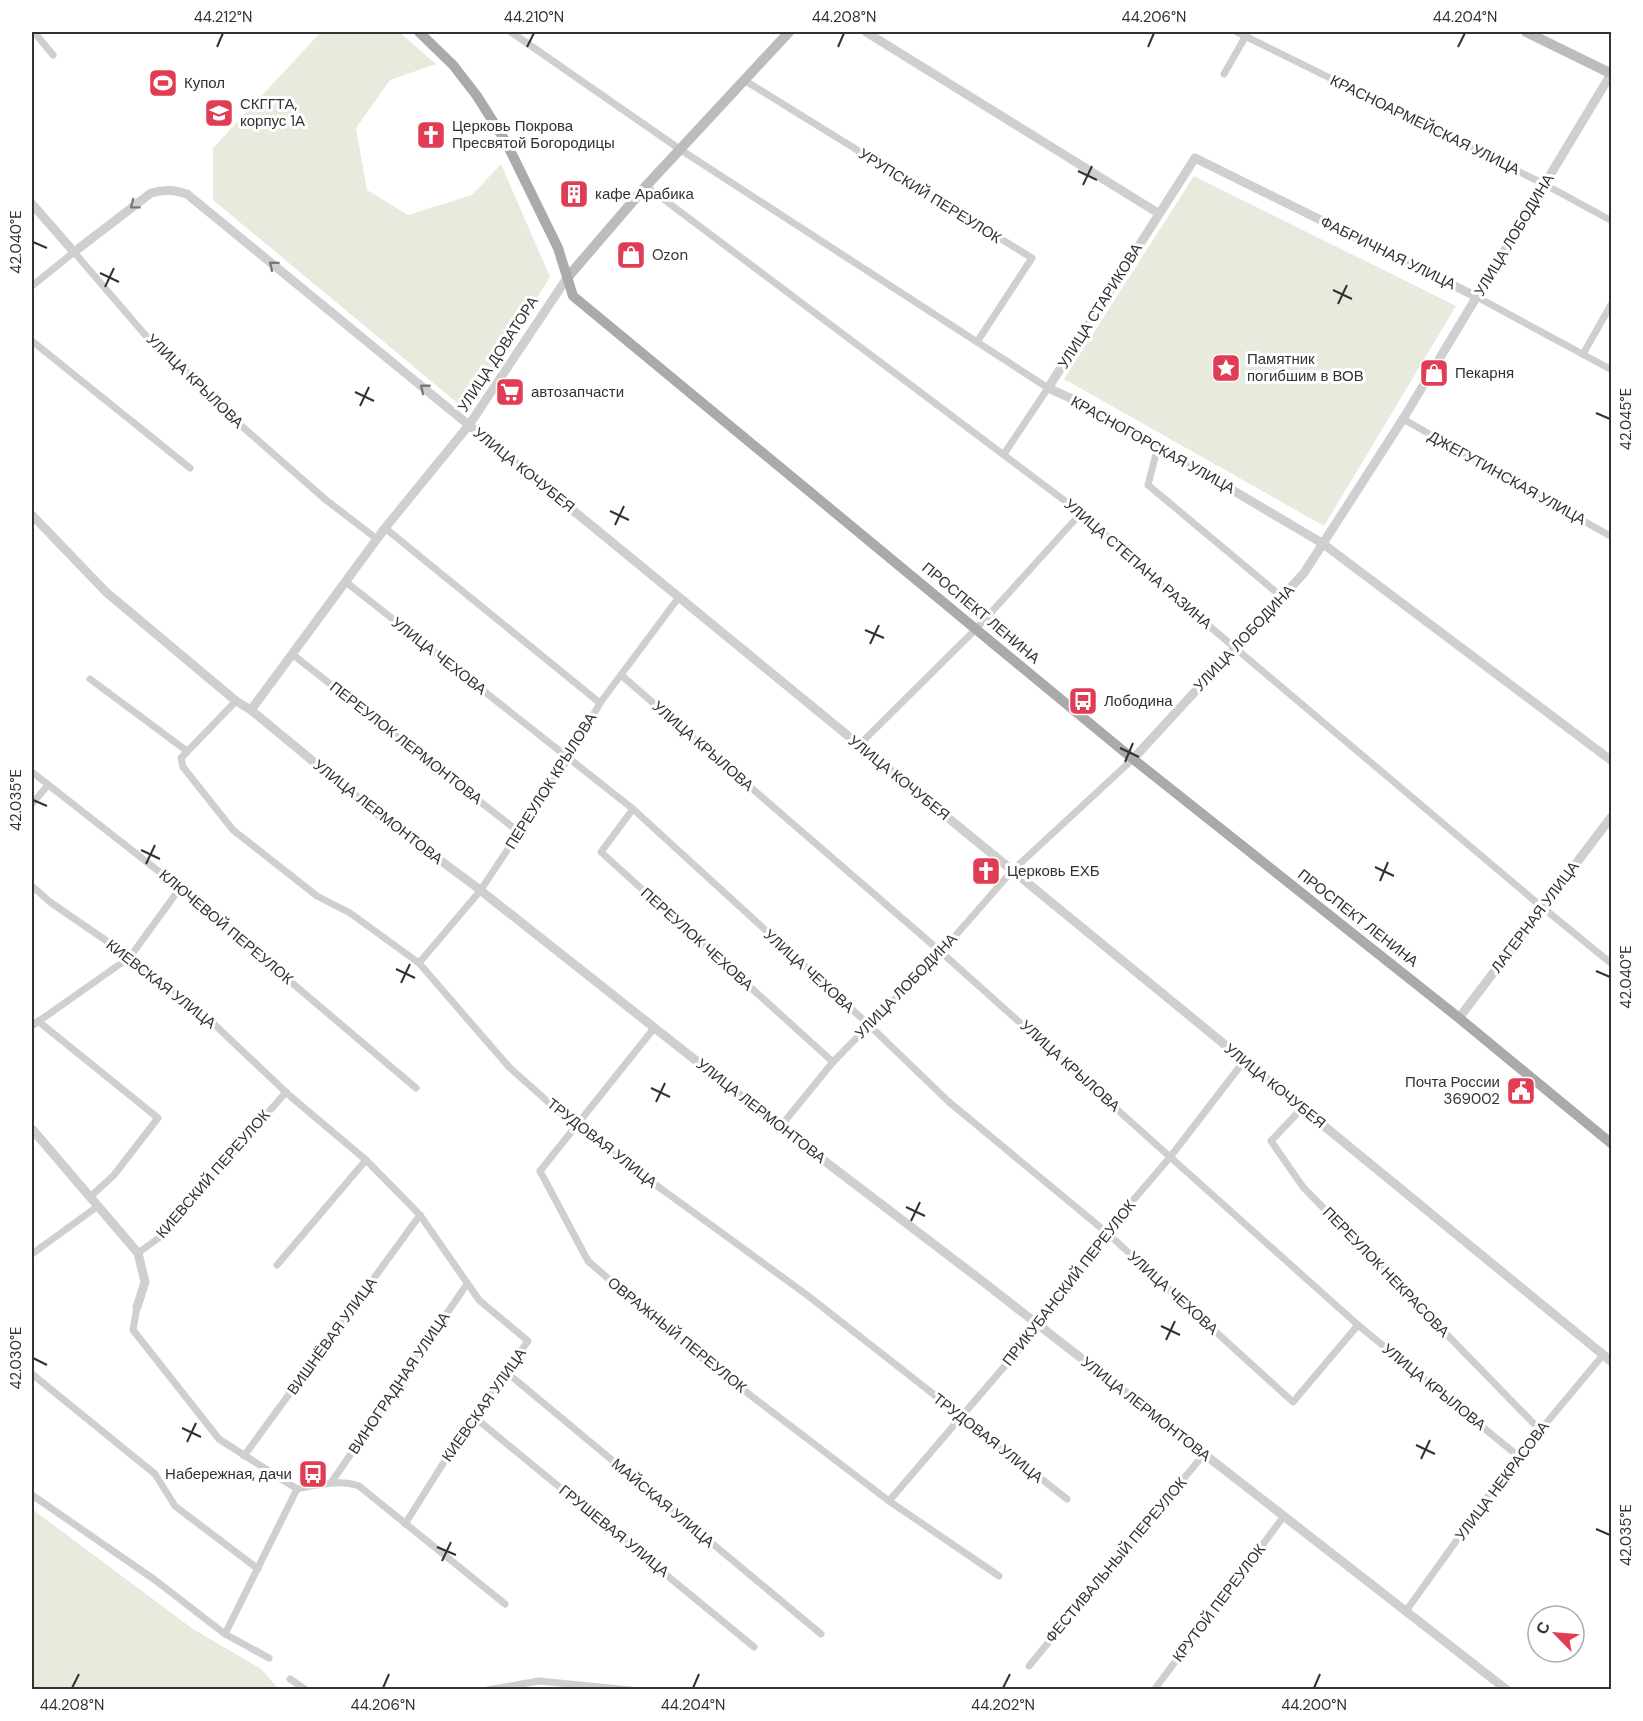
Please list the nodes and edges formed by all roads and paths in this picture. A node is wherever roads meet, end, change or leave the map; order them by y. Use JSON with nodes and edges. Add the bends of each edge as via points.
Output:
{"nodes":[{"id":1,"x":34,"y":32,"type":"edge"},
{"id":2,"x":419,"y":32,"type":"edge"},
{"id":3,"x":511,"y":32,"type":"edge"},
{"id":4,"x":789,"y":32,"type":"edge"},
{"id":5,"x":866,"y":32,"type":"edge"},
{"id":6,"x":1237,"y":32,"type":"edge"},
{"id":7,"x":1526,"y":32,"type":"edge"},
{"id":8,"x":1247,"y":34,"type":"edge"},
{"id":9,"x":53,"y":55,"type":"dead end"},
{"id":10,"x":1224,"y":74,"type":"dead end"},
{"id":11,"x":1611,"y":74,"type":"edge"},
{"id":12,"x":744,"y":80,"type":"junction"},
{"id":13,"x":681,"y":150,"type":"junction"},
{"id":14,"x":1195,"y":158,"type":"joint"},
{"id":15,"x":1544,"y":184,"type":"junction"},
{"id":16,"x":646,"y":186,"type":"junction"},
{"id":17,"x":32,"y":204,"type":"edge"},
{"id":18,"x":1158,"y":213,"type":"junction"},
{"id":19,"x":1611,"y":220,"type":"edge"},
{"id":20,"x":74,"y":252,"type":"junction"},
{"id":21,"x":567,"y":278,"type":"junction"},
{"id":22,"x":32,"y":286,"type":"edge"},
{"id":23,"x":1477,"y":297,"type":"junction"},
{"id":24,"x":1611,"y":303,"type":"edge"},
{"id":25,"x":32,"y":341,"type":"edge"},
{"id":26,"x":977,"y":342,"type":"junction"},
{"id":27,"x":1583,"y":354,"type":"junction"},
{"id":28,"x":1611,"y":370,"type":"edge"},
{"id":29,"x":1048,"y":388,"type":"junction"},
{"id":30,"x":1403,"y":420,"type":"junction"},
{"id":31,"x":469,"y":425,"type":"junction"},
{"id":32,"x":1158,"y":446,"type":"junction"},
{"id":33,"x":1004,"y":454,"type":"junction"},
{"id":34,"x":190,"y":468,"type":"dead end"},
{"id":35,"x":1081,"y":513,"type":"junction"},
{"id":36,"x":32,"y":515,"type":"edge"},
{"id":37,"x":385,"y":528,"type":"junction"},
{"id":38,"x":1611,"y":537,"type":"edge"},
{"id":39,"x":377,"y":540,"type":"junction"},
{"id":40,"x":1322,"y":543,"type":"junction"},
{"id":41,"x":346,"y":582,"type":"junction"},
{"id":42,"x":679,"y":597,"type":"junction"},
{"id":43,"x":1282,"y":597,"type":"junction"},
{"id":44,"x":976,"y":628,"type":"junction"},
{"id":45,"x":1235,"y":648,"type":"junction"},
{"id":46,"x":292,"y":654,"type":"junction"},
{"id":47,"x":621,"y":675,"type":"junction"},
{"id":48,"x":90,"y":679,"type":"dead end"},
{"id":49,"x":236,"y":701,"type":"junction"},
{"id":50,"x":600,"y":703,"type":"junction"},
{"id":51,"x":251,"y":710,"type":"junction"},
{"id":52,"x":859,"y":745,"type":"junction"},
{"id":53,"x":187,"y":751,"type":"junction"},
{"id":54,"x":569,"y":758,"type":"junction"},
{"id":55,"x":1133,"y":759,"type":"junction"},
{"id":56,"x":1611,"y":761,"type":"edge"},
{"id":57,"x":32,"y":772,"type":"edge"},
{"id":58,"x":48,"y":784,"type":"junction"},
{"id":59,"x":32,"y":804,"type":"edge"},
{"id":60,"x":633,"y":808,"type":"junction"},
{"id":61,"x":1611,"y":816,"type":"edge"},
{"id":62,"x":519,"y":832,"type":"junction"},
{"id":63,"x":1012,"y":871,"type":"junction"},
{"id":64,"x":32,"y":886,"type":"edge"},
{"id":65,"x":180,"y":888,"type":"junction"},
{"id":66,"x":480,"y":891,"type":"junction"},
{"id":67,"x":1542,"y":907,"type":"junction"},
{"id":68,"x":941,"y":952,"type":"junction"},
{"id":69,"x":130,"y":957,"type":"junction"},
{"id":70,"x":419,"y":963,"type":"junction"},
{"id":71,"x":1611,"y":964,"type":"edge"},
{"id":72,"x":1460,"y":1018,"type":"junction"},
{"id":73,"x":39,"y":1021,"type":"junction"},
{"id":74,"x":868,"y":1024,"type":"junction"},
{"id":75,"x":32,"y":1026,"type":"edge"},
{"id":76,"x":655,"y":1027,"type":"junction"},
{"id":77,"x":1244,"y":1061,"type":"junction"},
{"id":78,"x":833,"y":1062,"type":"junction"},
{"id":79,"x":416,"y":1088,"type":"dead end"},
{"id":80,"x":286,"y":1092,"type":"junction"},
{"id":81,"x":1302,"y":1108,"type":"junction"},
{"id":82,"x":575,"y":1126,"type":"junction"},
{"id":83,"x":780,"y":1127,"type":"junction"},
{"id":84,"x":32,"y":1128,"type":"edge"},
{"id":85,"x":1611,"y":1144,"type":"edge"},
{"id":86,"x":1171,"y":1156,"type":"junction"},
{"id":87,"x":366,"y":1160,"type":"junction"},
{"id":88,"x":90,"y":1197,"type":"junction"},
{"id":89,"x":98,"y":1206,"type":"junction"},
{"id":90,"x":420,"y":1215,"type":"junction"},
{"id":91,"x":1106,"y":1232,"type":"junction"},
{"id":92,"x":138,"y":1253,"type":"junction"},
{"id":93,"x":32,"y":1254,"type":"edge"},
{"id":94,"x":277,"y":1265,"type":"dead end"},
{"id":95,"x":467,"y":1284,"type":"junction"},
{"id":96,"x":137,"y":1307,"type":"joint"},
{"id":97,"x":1358,"y":1325,"type":"junction"},
{"id":98,"x":1039,"y":1326,"type":"junction"},
{"id":99,"x":1603,"y":1355,"type":"junction"},
{"id":100,"x":1611,"y":1362,"type":"edge"},
{"id":101,"x":506,"y":1371,"type":"junction"},
{"id":102,"x":32,"y":1374,"type":"edge"},
{"id":103,"x":473,"y":1416,"type":"junction"},
{"id":104,"x":962,"y":1417,"type":"junction"},
{"id":105,"x":1540,"y":1430,"type":"junction"},
{"id":106,"x":1204,"y":1454,"type":"junction"},
{"id":107,"x":244,"y":1456,"type":"junction"},
{"id":108,"x":1518,"y":1456,"type":"junction"},
{"id":109,"x":331,"y":1483,"type":"junction"},
{"id":110,"x":297,"y":1489,"type":"junction"},
{"id":111,"x":32,"y":1496,"type":"edge"},
{"id":112,"x":1067,"y":1499,"type":"dead end"},
{"id":113,"x":889,"y":1502,"type":"junction"},
{"id":114,"x":1284,"y":1516,"type":"junction"},
{"id":115,"x":405,"y":1524,"type":"junction"},
{"id":116,"x":258,"y":1569,"type":"junction"},
{"id":117,"x":999,"y":1576,"type":"dead end"},
{"id":118,"x":506,"y":1604,"type":"dead end"},
{"id":119,"x":1406,"y":1611,"type":"junction"},
{"id":120,"x":225,"y":1634,"type":"junction"},
{"id":121,"x":822,"y":1635,"type":"dead end"},
{"id":122,"x":754,"y":1647,"type":"dead end"},
{"id":123,"x":269,"y":1658,"type":"dead end"},
{"id":124,"x":1029,"y":1666,"type":"dead end"},
{"id":125,"x":300,"y":1689,"type":"edge"},
{"id":126,"x":306,"y":1689,"type":"edge"},
{"id":127,"x":487,"y":1689,"type":"edge"},
{"id":128,"x":630,"y":1689,"type":"edge"},
{"id":129,"x":1154,"y":1689,"type":"edge"},
{"id":130,"x":1507,"y":1689,"type":"edge"}],
"edges":[{"from":1,"to":9,"type":"street"},
{"from":2,"to":21,"type":"main road","name":"ПРОСПЕКТ ЛЕНИНА","via":[[453,65],[506,142],[558,248]]},
{"from":3,"to":13,"type":"street"},
{"from":4,"to":12,"type":"main road","name":"УЛИЦА ДОВАТОРА"},
{"from":5,"to":18,"type":"street"},
{"from":6,"to":8,"type":"street","name":"КРАСНОАРМЕЙСКАЯ УЛИЦА"},
{"from":7,"to":11,"type":"main road"},
{"from":8,"to":10,"type":"street"},
{"from":8,"to":15,"type":"street","name":"КРАСНОАРМЕЙСКАЯ УЛИЦА"},
{"from":11,"to":15,"type":"street","name":"УЛИЦА ЛОБОДИНА"},
{"from":12,"to":13,"type":"main road","name":"УЛИЦА ДОВАТОРА"},
{"from":12,"to":26,"type":"street","name":"УРУПСКИЙ ПЕРЕУЛОК","via":[[1032,258]]},
{"from":13,"to":16,"type":"main road","name":"УЛИЦА ДОВАТОРА"},
{"from":13,"to":26,"type":"street","name":"КРАСНОГОРСКАЯ УЛИЦА"},
{"from":14,"to":18,"type":"street","name":"УЛИЦА СТАРИКОВА"},
{"from":14,"to":23,"type":"street","name":"ФАБРИЧНАЯ УЛИЦА"},
{"from":15,"to":19,"type":"street","name":"КРАСНОАРМЕЙСКАЯ УЛИЦА"},
{"from":15,"to":23,"type":"street","name":"УЛИЦА ЛОБОДИНА"},
{"from":16,"to":21,"type":"main road","name":"УЛИЦА ДОВАТОРА"},
{"from":16,"to":33,"type":"street","name":"УЛИЦА СТЕПАНА РАЗИНА"},
{"from":17,"to":20,"type":"street","name":"УЛИЦА КРЫЛОВА"},
{"from":18,"to":29,"type":"street","name":"УЛИЦА СТАРИКОВА"},
{"from":20,"to":22,"type":"street"},
{"from":31,"to":20,"type":"street","name":"УЛИЦА КОЧУБЕЯ","one_way":true,"via":[[188,194],[163,189],[151,193]]},
{"from":20,"to":39,"type":"street","name":"УЛИЦА КРЫЛОВА","via":[[147,337],[229,415]]},
{"from":21,"to":31,"type":"street","name":"УЛИЦА ДОВАТОРА"},
{"from":21,"to":44,"type":"main road","name":"ПРОСПЕКТ ЛЕНИНА","via":[[573,296],[593,314]]},
{"from":23,"to":27,"type":"street","name":"ФАБРИЧНАЯ УЛИЦА"},
{"from":23,"to":30,"type":"street","name":"УЛИЦА ЛОБОДИНА"},
{"from":24,"to":27,"type":"street"},
{"from":25,"to":34,"type":"street"},
{"from":26,"to":29,"type":"street","name":"КРАСНОГОРСКАЯ УЛИЦА"},
{"from":27,"to":28,"type":"street","name":"ФАБРИЧНАЯ УЛИЦА"},
{"from":29,"to":32,"type":"street","name":"КРАСНОГОРСКАЯ УЛИЦА"},
{"from":29,"to":33,"type":"street","name":"УЛИЦА СТАРИКОВА"},
{"from":30,"to":38,"type":"street","name":"ДЖЕГУТИНСКАЯ УЛИЦА"},
{"from":30,"to":40,"type":"street","name":"УЛИЦА ЛОБОДИНА"},
{"from":31,"to":37,"type":"street","name":"УЛИЦА ДОВАТОРА"},
{"from":31,"to":42,"type":"street","name":"УЛИЦА КОЧУБЕЯ"},
{"from":32,"to":40,"type":"street","name":"КРАСНОГОРСКАЯ УЛИЦА"},
{"from":32,"to":43,"type":"street","via":[[1148,485]]},
{"from":33,"to":35,"type":"street","name":"УЛИЦА СТЕПАНА РАЗИНА"},
{"from":35,"to":44,"type":"street"},
{"from":35,"to":45,"type":"street","name":"УЛИЦА СТЕПАНА РАЗИНА"},
{"from":36,"to":49,"type":"street","name":"УЛИЦА ЛЕРМОНТОВА","via":[[106,592]]},
{"from":37,"to":39,"type":"street","name":"УЛИЦА ДОВАТОРА"},
{"from":37,"to":50,"type":"street"},
{"from":39,"to":41,"type":"street","name":"УЛИЦА ДОВАТОРА"},
{"from":40,"to":43,"type":"street","name":"УЛИЦА ЛОБОДИНА","via":[[1304,573]]},
{"from":40,"to":56,"type":"street","name":"КРАСНОГОРСКАЯ УЛИЦА"},
{"from":41,"to":46,"type":"street","name":"УЛИЦА ДОВАТОРА"},
{"from":41,"to":54,"type":"street","name":"УЛИЦА ЧЕХОВА"},
{"from":42,"to":47,"type":"street","name":"ПЕРЕУЛОК КРЫЛОВА"},
{"from":42,"to":52,"type":"street","name":"УЛИЦА КОЧУБЕЯ"},
{"from":43,"to":45,"type":"street","name":"УЛИЦА ЛОБОДИНА"},
{"from":44,"to":52,"type":"street"},
{"from":44,"to":55,"type":"main road","name":"ПРОСПЕКТ ЛЕНИНА"},
{"from":45,"to":55,"type":"street","name":"УЛИЦА ЛОБОДИНА"},
{"from":45,"to":67,"type":"street","name":"УЛИЦА СТЕПАНА РАЗИНА"},
{"from":46,"to":51,"type":"street","name":"УЛИЦА ДОВАТОРА"},
{"from":46,"to":62,"type":"street","name":"ПЕРЕУЛОК ЛЕРМОНТОВА"},
{"from":47,"to":50,"type":"street","name":"ПЕРЕУЛОК КРЫЛОВА"},
{"from":47,"to":68,"type":"street","name":"УЛИЦА КРЫЛОВА"},
{"from":48,"to":53,"type":"street"},
{"from":49,"to":51,"type":"street","name":"УЛИЦА ЛЕРМОНТОВА"},
{"from":49,"to":53,"type":"street"},
{"from":50,"to":54,"type":"street","name":"ПЕРЕУЛОК КРЫЛОВА"},
{"from":51,"to":66,"type":"street","name":"УЛИЦА ЛЕРМОНТОВА","via":[[372,810]]},
{"from":52,"to":63,"type":"street","name":"УЛИЦА КОЧУБЕЯ"},
{"from":53,"to":70,"type":"street","name":"ТРУДОВАЯ УЛИЦА","via":[[181,758],[183,768],[233,830],[318,896],[350,913]]},
{"from":54,"to":60,"type":"street","name":"УЛИЦА ЧЕХОВА"},
{"from":54,"to":62,"type":"street","name":"ПЕРЕУЛОК КРЫЛОВА"},
{"from":55,"to":63,"type":"street","name":"УЛИЦА ЛОБОДИНА"},
{"from":55,"to":72,"type":"main road","name":"ПРОСПЕКТ ЛЕНИНА"},
{"from":57,"to":58,"type":"street","name":"КЛЮЧЕВОЙ ПЕРЕУЛОК"},
{"from":58,"to":59,"type":"street"},
{"from":58,"to":65,"type":"street","name":"КЛЮЧЕВОЙ ПЕРЕУЛОК"},
{"from":60,"to":74,"type":"street","name":"УЛИЦА ЧЕХОВА"},
{"from":60,"to":78,"type":"street","name":"ПЕРЕУЛОК ЧЕХОВА","via":[[601,852]]},
{"from":61,"to":67,"type":"street","name":"ЛАГЕРНАЯ УЛИЦА"},
{"from":62,"to":66,"type":"street","name":"ПЕРЕУЛОК КРЫЛОВА"},
{"from":63,"to":68,"type":"street","name":"УЛИЦА ЛОБОДИНА"},
{"from":63,"to":77,"type":"street","name":"УЛИЦА КОЧУБЕЯ"},
{"from":64,"to":69,"type":"street","name":"КИЕВСКАЯ УЛИЦА"},
{"from":65,"to":69,"type":"street"},
{"from":65,"to":79,"type":"street","name":"КЛЮЧЕВОЙ ПЕРЕУЛОК"},
{"from":66,"to":70,"type":"street","name":"ПЕРЕУЛОК КРЫЛОВА"},
{"from":66,"to":76,"type":"street","name":"УЛИЦА ЛЕРМОНТОВА"},
{"from":67,"to":71,"type":"street","name":"УЛИЦА СТЕПАНА РАЗИНА"},
{"from":67,"to":72,"type":"street","name":"ЛАГЕРНАЯ УЛИЦА"},
{"from":68,"to":74,"type":"street","name":"УЛИЦА ЛОБОДИНА"},
{"from":68,"to":86,"type":"street","name":"УЛИЦА КРЫЛОВА"},
{"from":69,"to":73,"type":"street"},
{"from":69,"to":80,"type":"street","name":"КИЕВСКАЯ УЛИЦА","via":[[196,1007]]},
{"from":70,"to":82,"type":"street","name":"ТРУДОВАЯ УЛИЦА","via":[[509,1066]]},
{"from":72,"to":85,"type":"main road","name":"ПРОСПЕКТ ЛЕНИНА"},
{"from":73,"to":75,"type":"street"},
{"from":73,"to":88,"type":"street","via":[[158,1118],[114,1175]]},
{"from":74,"to":78,"type":"street","name":"УЛИЦА ЛОБОДИНА"},
{"from":74,"to":91,"type":"street","name":"УЛИЦА ЧЕХОВА","via":[[949,1102]]},
{"from":76,"to":82,"type":"street","name":"ОВРАЖНЫЙ ПЕРЕУЛОК"},
{"from":76,"to":83,"type":"street","name":"УЛИЦА ЛЕРМОНТОВА"},
{"from":77,"to":81,"type":"street","name":"УЛИЦА КОЧУБЕЯ"},
{"from":77,"to":86,"type":"street","name":"ПРИКУБАНСКИЙ ПЕРЕУЛОК"},
{"from":78,"to":83,"type":"street","name":"УЛИЦА ЛОБОДИНА"},
{"from":80,"to":87,"type":"street","name":"КИЕВСКАЯ УЛИЦА"},
{"from":80,"to":92,"type":"street","name":"КИЕВСКИЙ ПЕРЕУЛОК","via":[[160,1237]]},
{"from":81,"to":99,"type":"street","name":"УЛИЦА КОЧУБЕЯ"},
{"from":81,"to":105,"type":"street","name":"ПЕРЕУЛОК НЕКРАСОВА","via":[[1271,1141],[1303,1187]]},
{"from":82,"to":104,"type":"street","name":"ТРУДОВАЯ УЛИЦА","via":[[807,1295]]},
{"from":82,"to":113,"type":"street","name":"ОВРАЖНЫЙ ПЕРЕУЛОК","via":[[540,1171],[588,1262],[686,1347]]},
{"from":83,"to":98,"type":"street","name":"УЛИЦА ЛЕРМОНТОВА"},
{"from":84,"to":88,"type":"street"},
{"from":86,"to":91,"type":"street","name":"ПРИКУБАНСКИЙ ПЕРЕУЛОК"},
{"from":86,"to":97,"type":"street","name":"УЛИЦА КРЫЛОВА"},
{"from":87,"to":90,"type":"street","name":"КИЕВСКАЯ УЛИЦА"},
{"from":87,"to":94,"type":"street"},
{"from":88,"to":89,"type":"street"},
{"from":89,"to":92,"type":"street"},
{"from":89,"to":93,"type":"street"},
{"from":90,"to":95,"type":"street","name":"КИЕВСКАЯ УЛИЦА"},
{"from":90,"to":107,"type":"street","name":"ВИШНЁВАЯ УЛИЦА"},
{"from":91,"to":97,"type":"street","name":"УЛИЦА ЧЕХОВА","via":[[1293,1402]]},
{"from":91,"to":98,"type":"street","name":"ПРИКУБАНСКИЙ ПЕРЕУЛОК"},
{"from":92,"to":96,"type":"street","via":[[146,1282]]},
{"from":95,"to":101,"type":"street","name":"КИЕВСКАЯ УЛИЦА","via":[[479,1300],[528,1341]]},
{"from":95,"to":109,"type":"street","name":"ВИНОГРАДНАЯ УЛИЦА"},
{"from":96,"to":107,"type":"street","via":[[133,1330],[219,1439]]},
{"from":97,"to":108,"type":"street","name":"УЛИЦА КРЫЛОВА"},
{"from":98,"to":104,"type":"street","name":"ПРИКУБАНСКИЙ ПЕРЕУЛОК"},
{"from":98,"to":106,"type":"street","name":"УЛИЦА ЛЕРМОНТОВА"},
{"from":99,"to":100,"type":"street","name":"УЛИЦА КОЧУБЕЯ"},
{"from":99,"to":105,"type":"street","name":"УЛИЦА НЕКРАСОВА"},
{"from":101,"to":103,"type":"street","name":"КИЕВСКАЯ УЛИЦА"},
{"from":101,"to":121,"type":"street","name":"МАЙСКАЯ УЛИЦА"},
{"from":102,"to":116,"type":"street","via":[[155,1474],[176,1506]]},
{"from":103,"to":115,"type":"street","name":"КИЕВСКАЯ УЛИЦА"},
{"from":103,"to":122,"type":"street","name":"ГРУШЕВАЯ УЛИЦА"},
{"from":104,"to":112,"type":"street","name":"ТРУДОВАЯ УЛИЦА"},
{"from":104,"to":113,"type":"street","name":"ПРИКУБАНСКИЙ ПЕРЕУЛОК"},
{"from":105,"to":108,"type":"street","name":"УЛИЦА НЕКРАСОВА"},
{"from":106,"to":114,"type":"street","name":"УЛИЦА ЛЕРМОНТОВА"},
{"from":106,"to":124,"type":"street","name":"ФЕСТИВАЛЬНЫЙ ПЕРЕУЛОК"},
{"from":107,"to":110,"type":"street"},
{"from":108,"to":119,"type":"street","name":"УЛИЦА НЕКРАСОВА"},
{"from":109,"to":110,"type":"street"},
{"from":109,"to":115,"type":"street","via":[[358,1486]]},
{"from":110,"to":116,"type":"street"},
{"from":111,"to":120,"type":"street"},
{"from":113,"to":117,"type":"street","name":"ОВРАЖНЫЙ ПЕРЕУЛОК"},
{"from":114,"to":119,"type":"street","name":"УЛИЦА ЛЕРМОНТОВА"},
{"from":114,"to":129,"type":"street","name":"КРУТОЙ ПЕРЕУЛОК"},
{"from":115,"to":118,"type":"street"},
{"from":116,"to":120,"type":"street"},
{"from":119,"to":130,"type":"street","name":"УЛИЦА ЛЕРМОНТОВА"},
{"from":120,"to":123,"type":"street"},
{"from":125,"to":126,"type":"street","via":[[290,1679]]},
{"from":127,"to":128,"type":"street","via":[[539,1681]]}]}
